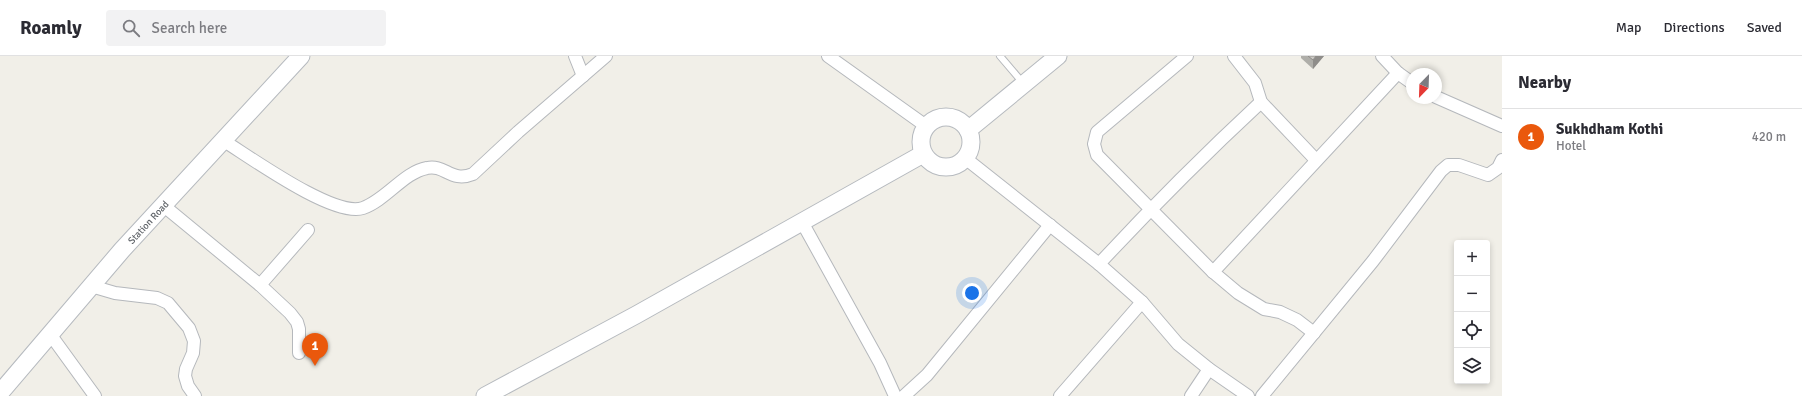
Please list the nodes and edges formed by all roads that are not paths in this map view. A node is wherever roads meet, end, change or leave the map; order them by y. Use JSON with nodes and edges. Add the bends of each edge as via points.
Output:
{"nodes":[{"id":1,"x":301,"y":56,"type":"edge"},
{"id":2,"x":575,"y":56,"type":"edge"},
{"id":3,"x":606,"y":56,"type":"edge"},
{"id":4,"x":828,"y":56,"type":"edge"},
{"id":5,"x":1000,"y":56,"type":"edge"},
{"id":6,"x":1058,"y":56,"type":"edge"},
{"id":7,"x":1187,"y":56,"type":"edge"},
{"id":8,"x":1234,"y":56,"type":"edge"},
{"id":9,"x":1382,"y":56,"type":"edge"},
{"id":10,"x":1398,"y":73,"type":"junction"},
{"id":11,"x":583,"y":76,"type":"junction"},
{"id":12,"x":1406,"y":79,"type":"edge"},
{"id":13,"x":1024,"y":83,"type":"junction"},
{"id":14,"x":1442,"y":100,"type":"edge"},
{"id":15,"x":1261,"y":102,"type":"junction"},
{"id":16,"x":926,"y":126,"type":"junction"},
{"id":17,"x":1502,"y":126,"type":"edge"},
{"id":18,"x":968,"y":130,"type":"junction"},
{"id":19,"x":224,"y":140,"type":"junction"},
{"id":20,"x":923,"y":154,"type":"junction"},
{"id":21,"x":965,"y":158,"type":"junction"},
{"id":22,"x":1316,"y":160,"type":"junction"},
{"id":23,"x":1502,"y":160,"type":"edge"},
{"id":24,"x":164,"y":206,"type":"junction"},
{"id":25,"x":1150,"y":210,"type":"junction"},
{"id":26,"x":802,"y":222,"type":"junction"},
{"id":27,"x":1050,"y":225,"type":"junction"},
{"id":28,"x":308,"y":230,"type":"dead end"},
{"id":29,"x":1099,"y":264,"type":"junction"},
{"id":30,"x":1213,"y":272,"type":"junction"},
{"id":31,"x":260,"y":285,"type":"junction"},
{"id":32,"x":91,"y":286,"type":"junction"},
{"id":33,"x":1142,"y":302,"type":"junction"},
{"id":34,"x":50,"y":334,"type":"junction"},
{"id":35,"x":1314,"y":334,"type":"junction"},
{"id":36,"x":299,"y":353,"type":"dead end"},
{"id":37,"x":1208,"y":369,"type":"junction"},
{"id":38,"x":0,"y":393,"type":"edge"},
{"id":39,"x":95,"y":396,"type":"edge"},
{"id":40,"x":195,"y":396,"type":"edge"},
{"id":41,"x":485,"y":396,"type":"edge"},
{"id":42,"x":895,"y":396,"type":"edge"},
{"id":43,"x":904,"y":396,"type":"edge"},
{"id":44,"x":1060,"y":396,"type":"edge"},
{"id":45,"x":1191,"y":396,"type":"edge"},
{"id":46,"x":1248,"y":396,"type":"edge"},
{"id":47,"x":1262,"y":396,"type":"edge"}],
"edges":[{"from":1,"to":19,"type":"street","name":"Station Road"},
{"from":2,"to":11,"type":"street"},
{"from":3,"to":11,"type":"street"},
{"from":4,"to":16,"type":"street"},
{"from":5,"to":13,"type":"lane"},
{"from":6,"to":13,"type":"street"},
{"from":7,"to":25,"type":"street","via":[[1107,122],[1097,132],[1094,144],[1097,155]]},
{"from":8,"to":15,"type":"street","via":[[1255,83]]},
{"from":9,"to":10,"type":"street"},
{"from":10,"to":12,"type":"street"},
{"from":10,"to":22,"type":"street"},
{"from":11,"to":19,"type":"street","via":[[473,174],[464,178],[428,167],[416,172],[363,208],[338,206],[316,197]]},
{"from":13,"to":18,"type":"street"},
{"from":14,"to":17,"type":"street"},
{"from":15,"to":22,"type":"street"},
{"from":15,"to":25,"type":"street","via":[[1219,140]]},
{"from":16,"to":18,"type":"street","via":[[943,117],[953,118]]},
{"from":16,"to":20,"type":"street","via":[[920,144]]},
{"from":18,"to":21,"type":"street","via":[[970,150]]},
{"from":19,"to":24,"type":"street","name":"Station Road"},
{"from":20,"to":21,"type":"street","via":[[930,162],[948,167],[958,164]]},
{"from":20,"to":26,"type":"street"},
{"from":21,"to":27,"type":"street"},
{"from":22,"to":30,"type":"street"},
{"from":23,"to":35,"type":"street","via":[[1498,168],[1488,175],[1459,165],[1448,165],[1440,171],[1373,261]]},
{"from":24,"to":31,"type":"street"},
{"from":24,"to":32,"type":"street","name":"Station Road"},
{"from":25,"to":29,"type":"street"},
{"from":25,"to":30,"type":"street"},
{"from":26,"to":41,"type":"street"},
{"from":26,"to":42,"type":"street","via":[[880,363]]},
{"from":27,"to":29,"type":"street"},
{"from":27,"to":43,"type":"street","via":[[927,375]]},
{"from":28,"to":31,"type":"street"},
{"from":29,"to":33,"type":"street"},
{"from":30,"to":35,"type":"street","via":[[1264,309],[1280,312],[1297,320]]},
{"from":31,"to":36,"type":"street","via":[[297,322]]},
{"from":32,"to":34,"type":"street","name":"Station Road"},
{"from":32,"to":40,"type":"street","via":[[115,293],[157,298],[168,303],[189,328],[194,341],[193,352],[184,376]]},
{"from":33,"to":37,"type":"street","via":[[1178,344]]},
{"from":33,"to":44,"type":"street"},
{"from":34,"to":38,"type":"street","name":"Station Road"},
{"from":34,"to":39,"type":"street"},
{"from":35,"to":47,"type":"street"},
{"from":37,"to":45,"type":"street"},
{"from":37,"to":46,"type":"street"}]}
